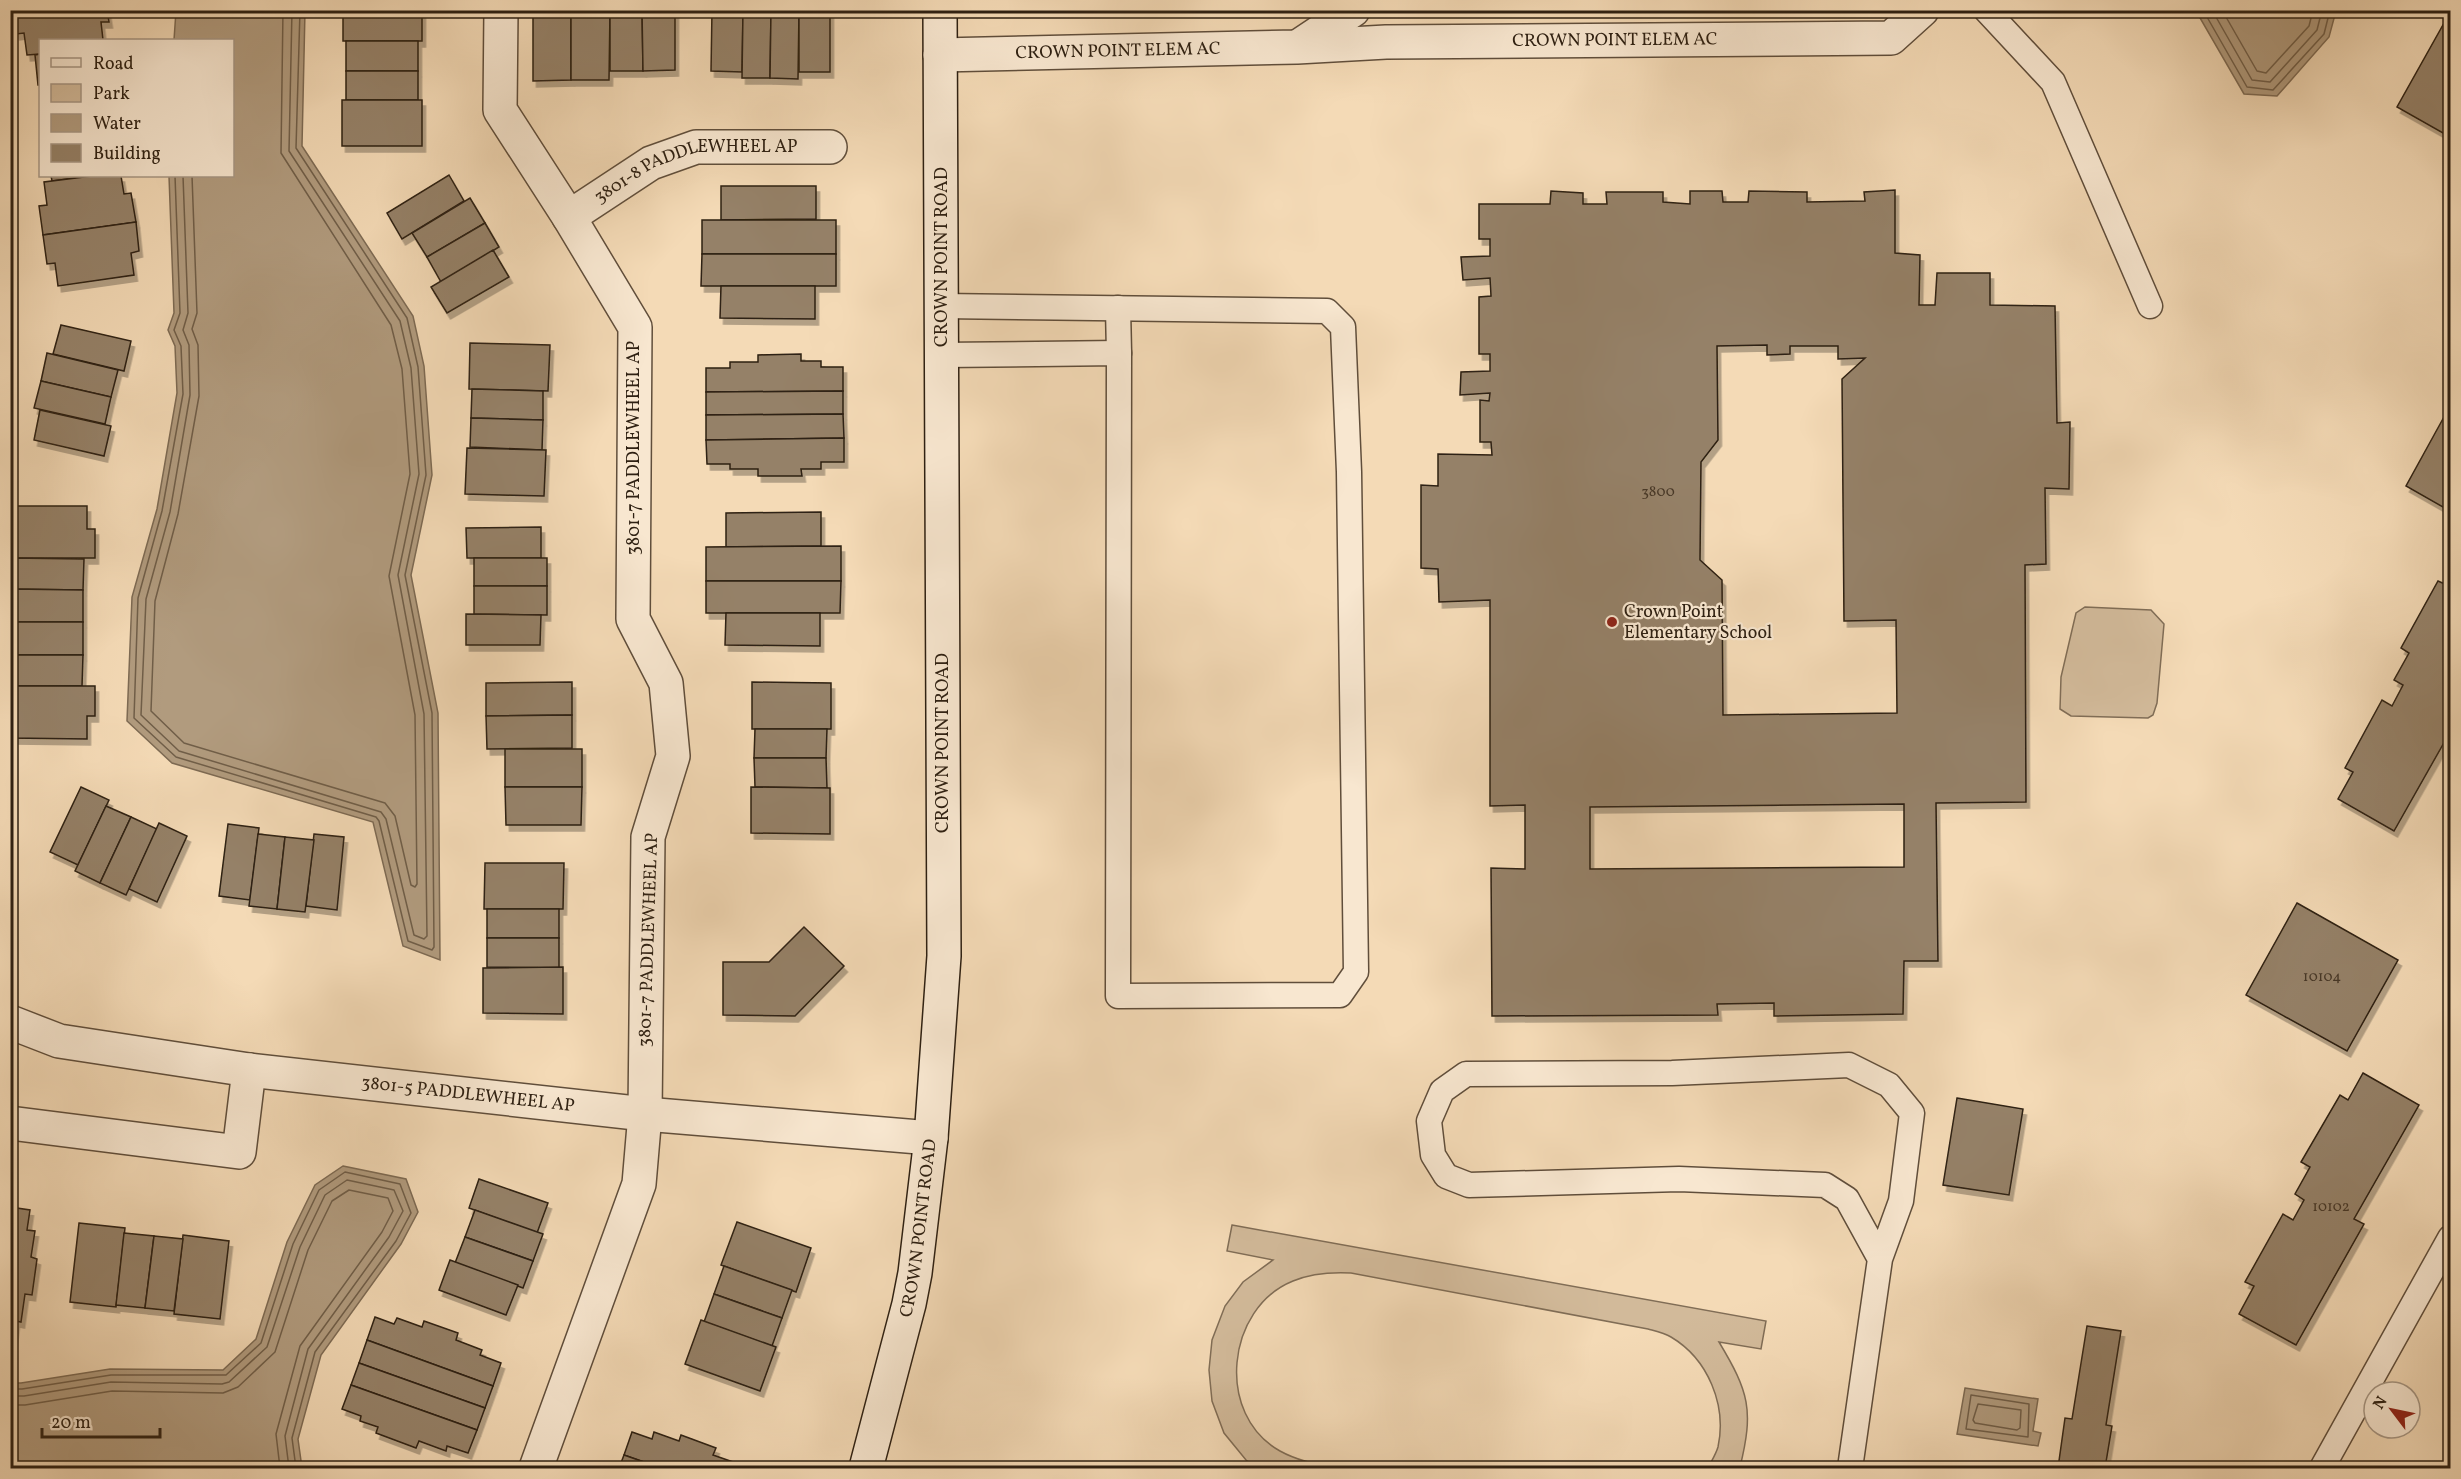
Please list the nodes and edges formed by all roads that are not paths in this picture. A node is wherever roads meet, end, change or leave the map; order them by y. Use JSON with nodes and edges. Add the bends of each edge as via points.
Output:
{"nodes":[{"id":1,"x":501,"y":10,"type":"edge"},
{"id":2,"x":940,"y":10,"type":"edge"},
{"id":3,"x":1353,"y":10,"type":"edge"},
{"id":4,"x":1922,"y":10,"type":"edge"},
{"id":5,"x":1986,"y":10,"type":"edge"},
{"id":6,"x":1297,"y":47,"type":"junction"},
{"id":7,"x":940,"y":55,"type":"junction"},
{"id":8,"x":830,"y":147,"type":"dead end"},
{"id":9,"x":569,"y":217,"type":"junction"},
{"id":10,"x":942,"y":306,"type":"junction"},
{"id":11,"x":2150,"y":306,"type":"dead end"},
{"id":12,"x":1118,"y":308,"type":"junction"},
{"id":13,"x":1119,"y":353,"type":"junction"},
{"id":14,"x":942,"y":355,"type":"junction"},
{"id":15,"x":10,"y":1022,"type":"edge"},
{"id":16,"x":249,"y":1070,"type":"junction"},
{"id":17,"x":645,"y":1114,"type":"junction"},
{"id":18,"x":10,"y":1123,"type":"edge"},
{"id":19,"x":931,"y":1138,"type":"junction"},
{"id":20,"x":2451,"y":1238,"type":"edge"},
{"id":21,"x":1880,"y":1259,"type":"junction"},
{"id":22,"x":536,"y":1468,"type":"edge"},
{"id":23,"x":866,"y":1468,"type":"edge"},
{"id":24,"x":1850,"y":1468,"type":"edge"},
{"id":25,"x":2322,"y":1468,"type":"edge"}],
"edges":[{"from":1,"to":9,"type":"street","name":"3801-7 PADDLEWHEEL AP","via":[[500,110]]},
{"from":2,"to":7,"type":"street","name":"CROWN POINT ROAD"},
{"from":3,"to":6,"type":"street"},
{"from":4,"to":6,"type":"street","name":"CROWN POINT ELEM AC","via":[[1891,38],[1386,42]]},
{"from":5,"to":11,"type":"lane","via":[[2053,82]]},
{"from":6,"to":7,"type":"street","name":"CROWN POINT ELEM AC"},
{"from":7,"to":10,"type":"street","name":"CROWN POINT ROAD"},
{"from":8,"to":9,"type":"street","name":"3801-8 PADDLEWHEEL AP","via":[[696,147],[651,163]]},
{"from":9,"to":17,"type":"street","name":"3801-7 PADDLEWHEEL AP","via":[[634,327],[633,619],[666,683],[673,756],[648,837]]},
{"from":10,"to":12,"type":"lane"},
{"from":10,"to":14,"type":"street","name":"CROWN POINT ROAD"},
{"from":12,"to":13,"type":"lane"},
{"from":12,"to":13,"type":"lane","via":[[1327,311],[1343,327],[1349,472],[1356,972],[1340,995],[1118,996]]},
{"from":13,"to":14,"type":"lane"},
{"from":14,"to":19,"type":"street","name":"CROWN POINT ROAD","via":[[944,956]]},
{"from":15,"to":16,"type":"street","name":"3801-5 PADDLEWHEEL AP","via":[[59,1041]]},
{"from":16,"to":17,"type":"street","name":"3801-5 PADDLEWHEEL AP"},
{"from":16,"to":18,"type":"street","via":[[239,1152]]},
{"from":17,"to":19,"type":"street","name":"3801-5 PADDLEWHEEL AP"},
{"from":17,"to":22,"type":"street","name":"3801-7 PADDLEWHEEL AP","via":[[639,1184]]},
{"from":19,"to":23,"type":"street","name":"CROWN POINT ROAD","via":[[909,1304]]},
{"from":20,"to":25,"type":"lane"},
{"from":21,"to":21,"type":"lane","via":[[1901,1202],[1912,1113],[1889,1084],[1850,1065],[1672,1073],[1466,1074],[1442,1091],[1430,1121],[1432,1155],[1446,1176],[1469,1185],[1679,1179],[1825,1185],[1848,1199]]},
{"from":21,"to":24,"type":"lane"}]}
